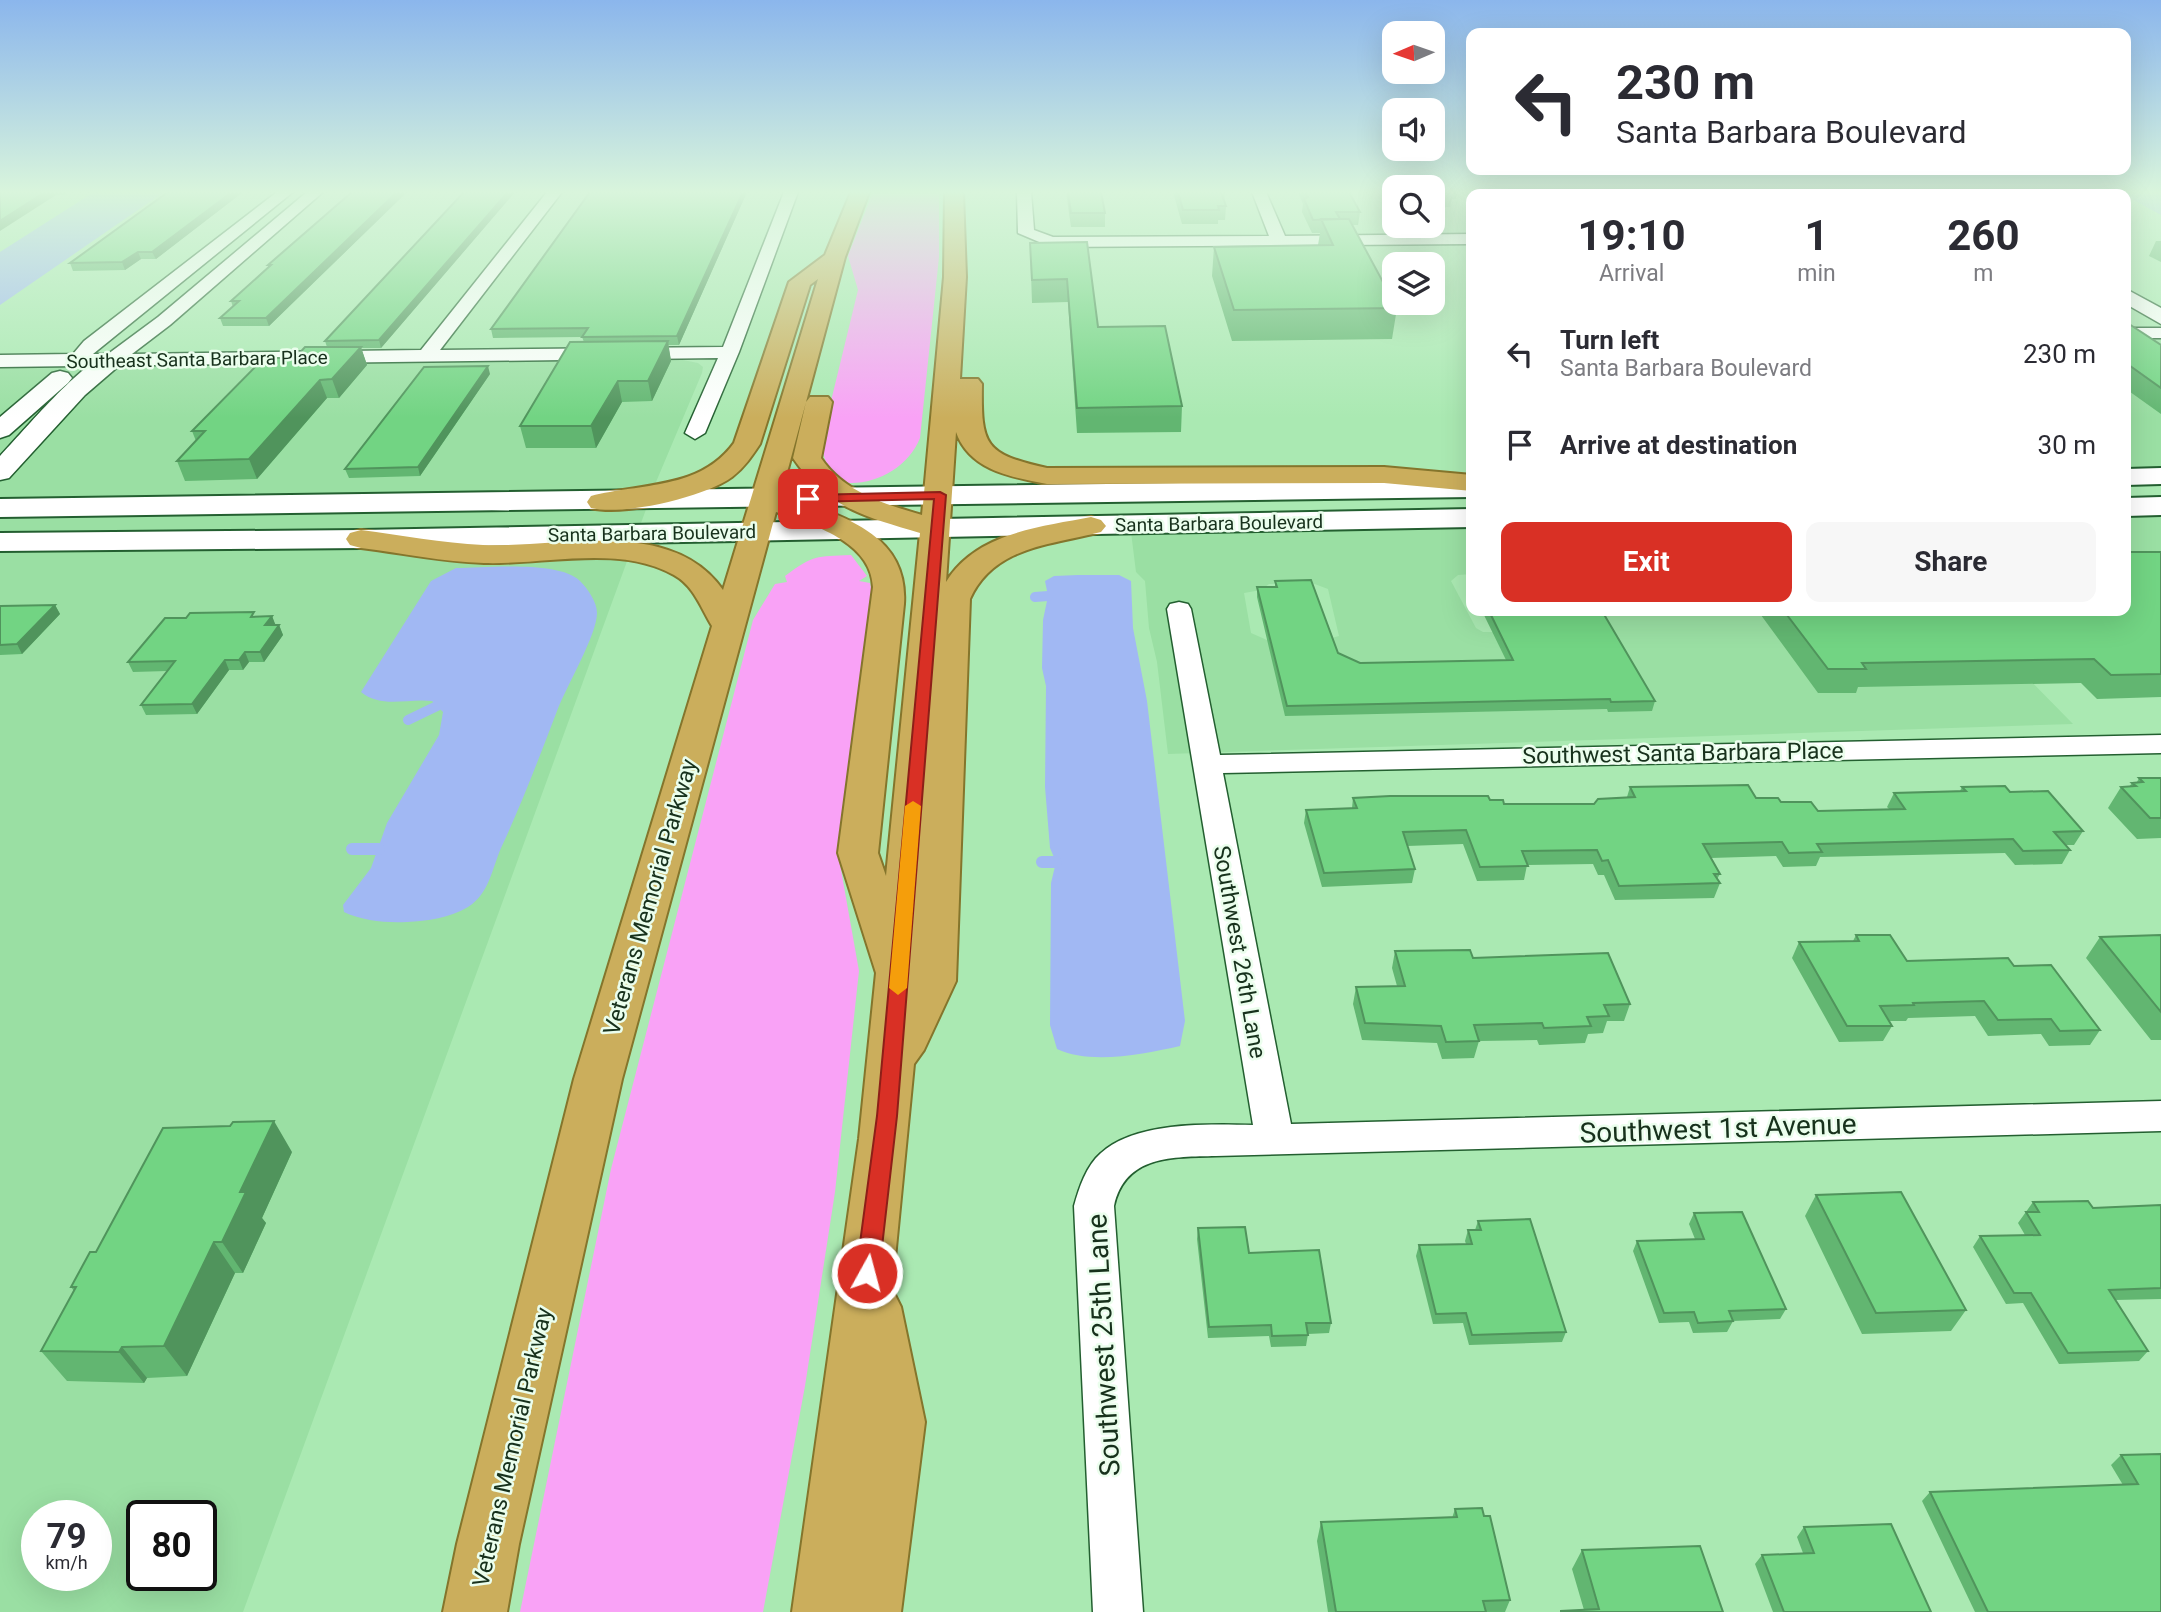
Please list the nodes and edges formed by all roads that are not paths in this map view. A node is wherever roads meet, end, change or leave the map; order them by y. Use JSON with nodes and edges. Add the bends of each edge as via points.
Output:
{"nodes":[{"id":1,"x":190,"y":267,"type":"edge"},
{"id":2,"x":227,"y":267,"type":"edge"},
{"id":3,"x":496,"y":267,"type":"edge"},
{"id":4,"x":762,"y":267,"type":"edge"},
{"id":5,"x":821,"y":267,"type":"edge"},
{"id":6,"x":832,"y":267,"type":"edge"},
{"id":7,"x":839,"y":267,"type":"edge"},
{"id":8,"x":954,"y":267,"type":"edge"},
{"id":9,"x":963,"y":267,"type":"edge"},
{"id":10,"x":2131,"y":298,"type":"edge"},
{"id":11,"x":2161,"y":317,"type":"edge"},
{"id":12,"x":2131,"y":333,"type":"edge"},
{"id":13,"x":2161,"y":333,"type":"edge"},
{"id":14,"x":730,"y":352,"type":"junction"},
{"id":15,"x":426,"y":356,"type":"junction"},
{"id":16,"x":113,"y":359,"type":"junction"},
{"id":17,"x":78,"y":360,"type":"junction"},
{"id":18,"x":0,"y":361,"type":"edge"},
{"id":19,"x":0,"y":430,"type":"edge"},
{"id":20,"x":695,"y":433,"type":"dead end"},
{"id":21,"x":0,"y":472,"type":"edge"},
{"id":22,"x":2161,"y":476,"type":"edge"},
{"id":23,"x":2131,"y":477,"type":"edge"},
{"id":24,"x":1466,"y":484,"type":"edge"},
{"id":25,"x":1466,"y":485,"type":"edge"},
{"id":26,"x":601,"y":502,"type":"junction"},
{"id":27,"x":2161,"y":506,"type":"edge"},
{"id":28,"x":282,"y":507,"type":"junction"},
{"id":29,"x":2131,"y":507,"type":"edge"},
{"id":30,"x":0,"y":508,"type":"edge"},
{"id":31,"x":939,"y":512,"type":"junction"},
{"id":32,"x":847,"y":514,"type":"junction"},
{"id":33,"x":760,"y":516,"type":"junction"},
{"id":34,"x":1466,"y":518,"type":"edge"},
{"id":35,"x":0,"y":520,"type":"edge"},
{"id":36,"x":1091,"y":526,"type":"junction"},
{"id":37,"x":361,"y":539,"type":"junction"},
{"id":38,"x":0,"y":542,"type":"edge"},
{"id":39,"x":1179,"y":609,"type":"dead end"},
{"id":40,"x":727,"y":624,"type":"junction"},
{"id":41,"x":2161,"y":744,"type":"edge"},
{"id":42,"x":1205,"y":764,"type":"junction"},
{"id":43,"x":898,"y":984,"type":"junction"},
{"id":44,"x":891,"y":1071,"type":"junction"},
{"id":45,"x":2161,"y":1116,"type":"edge"},
{"id":46,"x":1275,"y":1140,"type":"junction"},
{"id":47,"x":867,"y":1273,"type":"junction"},
{"id":48,"x":475,"y":1612,"type":"edge"},
{"id":49,"x":824,"y":1612,"type":"edge"},
{"id":50,"x":869,"y":1612,"type":"edge"},
{"id":51,"x":1118,"y":1612,"type":"edge"}],
"edges":[{"from":1,"to":17,"type":"street"},
{"from":2,"to":16,"type":"street"},
{"from":3,"to":15,"type":"street"},
{"from":4,"to":14,"type":"street"},
{"from":5,"to":26,"type":"highway","via":[[800,282],[739,459],[674,489]]},
{"from":6,"to":33,"type":"highway","name":"Veterans Memorial Parkway"},
{"from":7,"to":32,"type":"highway","via":[[847,289],[807,458]]},
{"from":8,"to":31,"type":"highway"},
{"from":9,"to":24,"type":"highway","via":[[973,299],[969,430],[978,447],[1000,463],[1060,477],[1384,475]]},
{"from":10,"to":11,"type":"street"},
{"from":12,"to":13,"type":"street"},
{"from":14,"to":15,"type":"street","name":"Southeast Santa Barbara Place"},
{"from":14,"to":20,"type":"street"},
{"from":15,"to":16,"type":"street","name":"Southeast Santa Barbara Place"},
{"from":16,"to":17,"type":"street","name":"Southeast Santa Barbara Place"},
{"from":16,"to":21,"type":"street","via":[[76,390]]},
{"from":17,"to":18,"type":"street","name":"Southeast Santa Barbara Place"},
{"from":17,"to":19,"type":"street"},
{"from":22,"to":23,"type":"main road"},
{"from":25,"to":31,"type":"main road","name":"Santa Barbara Boulevard"},
{"from":26,"to":28,"type":"main road","name":"Santa Barbara Boulevard"},
{"from":26,"to":33,"type":"main road","name":"Santa Barbara Boulevard"},
{"from":27,"to":29,"type":"main road"},
{"from":28,"to":30,"type":"main road","name":"Santa Barbara Boulevard"},
{"from":28,"to":35,"type":"main road","via":[[196,519]]},
{"from":31,"to":32,"type":"main road","name":"Santa Barbara Boulevard"},
{"from":31,"to":36,"type":"main road","name":"Santa Barbara Boulevard"},
{"from":31,"to":43,"type":"highway"},
{"from":32,"to":33,"type":"main road","name":"Santa Barbara Boulevard"},
{"from":32,"to":43,"type":"highway","via":[[859,538],[877,555],[889,581],[858,853]]},
{"from":33,"to":37,"type":"main road","name":"Santa Barbara Boulevard"},
{"from":33,"to":40,"type":"highway","name":"Veterans Memorial Parkway"},
{"from":34,"to":36,"type":"main road","name":"Santa Barbara Boulevard"},
{"from":36,"to":44,"type":"highway","via":[[1002,548],[974,565],[958,587],[934,981]]},
{"from":37,"to":38,"type":"main road","name":"Santa Barbara Boulevard"},
{"from":37,"to":40,"type":"highway","via":[[481,554],[649,556],[675,563],[695,576]]},
{"from":39,"to":42,"type":"street","name":"Southwest 26th Lane"},
{"from":40,"to":48,"type":"highway","name":"Veterans Memorial Parkway","via":[[598,1079]]},
{"from":41,"to":42,"type":"street","name":"Southwest Santa Barbara Place"},
{"from":42,"to":46,"type":"street","name":"Southwest 26th Lane"},
{"from":43,"to":44,"type":"highway"},
{"from":44,"to":47,"type":"highway"},
{"from":45,"to":46,"type":"street","name":"Southwest 1st Avenue"},
{"from":46,"to":51,"type":"street","name":"Southwest 25th Lane","via":[[1143,1148],[1119,1160],[1100,1182],[1094,1238]]},
{"from":47,"to":49,"type":"highway"},
{"from":47,"to":50,"type":"highway","via":[[896,1422]]}]}
